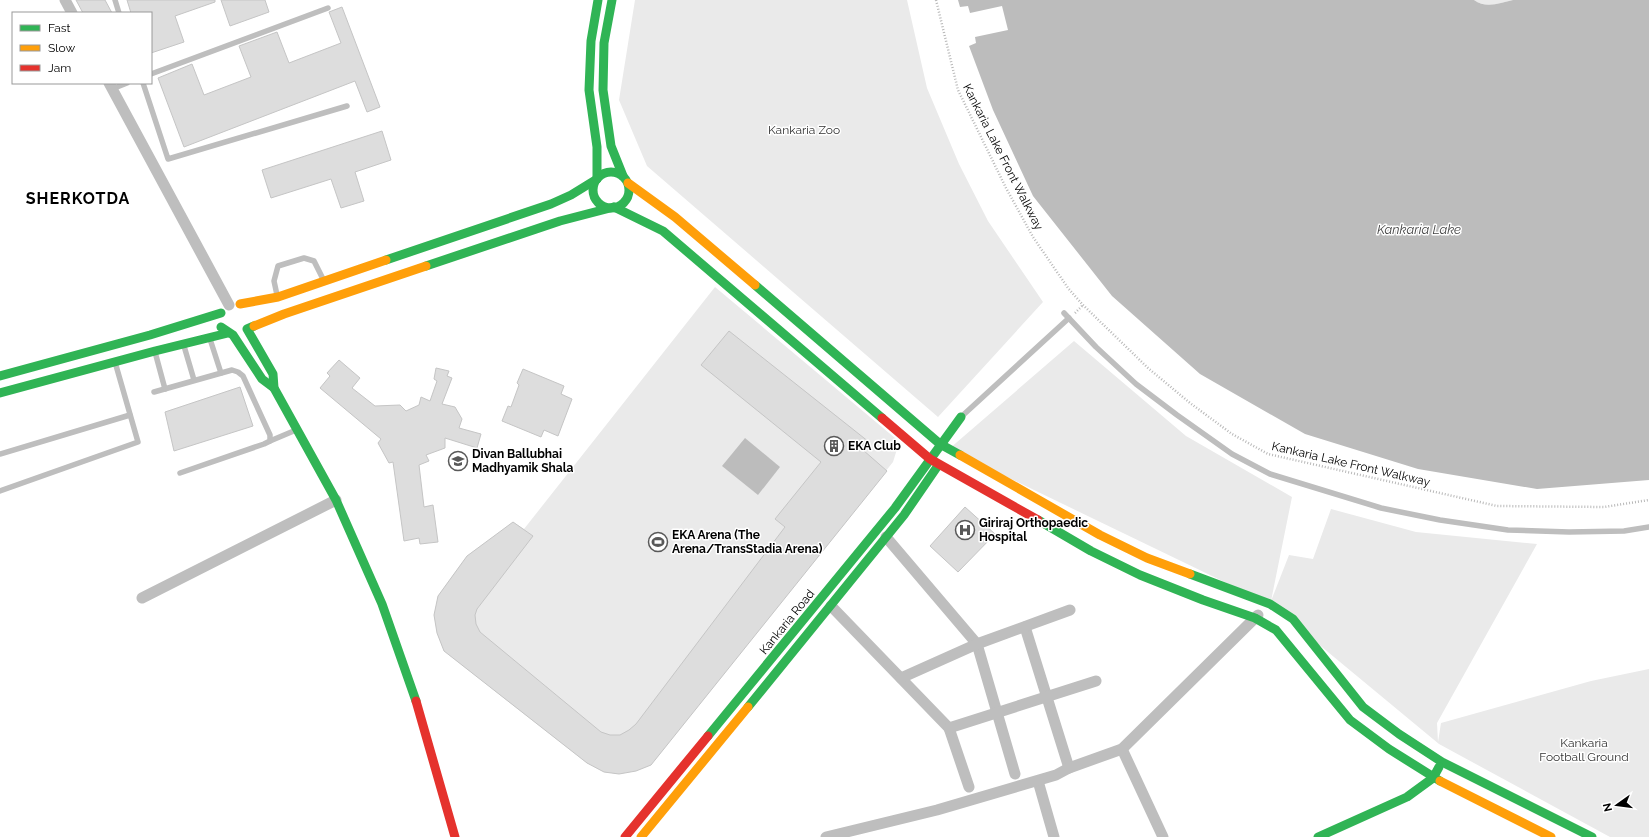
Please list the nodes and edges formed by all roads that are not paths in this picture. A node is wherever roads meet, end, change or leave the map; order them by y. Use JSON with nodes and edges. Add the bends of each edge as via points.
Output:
{"nodes":[{"id":1,"x":65,"y":0,"type":"edge"},
{"id":2,"x":115,"y":0,"type":"edge"},
{"id":3,"x":598,"y":0,"type":"edge"},
{"id":4,"x":612,"y":0,"type":"edge"},
{"id":5,"x":328,"y":8,"type":"dead end"},
{"id":6,"x":71,"y":12,"type":"edge"},
{"id":7,"x":119,"y":12,"type":"edge"},
{"id":8,"x":152,"y":74,"type":"edge"},
{"id":9,"x":122,"y":84,"type":"edge"},
{"id":10,"x":143,"y":84,"type":"edge"},
{"id":11,"x":111,"y":86,"type":"edge"},
{"id":12,"x":347,"y":106,"type":"dead end"},
{"id":13,"x":597,"y":179,"type":"junction"},
{"id":14,"x":625,"y":180,"type":"junction"},
{"id":15,"x":614,"y":207,"type":"junction"},
{"id":16,"x":325,"y":281,"type":"junction"},
{"id":17,"x":278,"y":297,"type":"junction"},
{"id":18,"x":239,"y":306,"type":"junction"},
{"id":19,"x":220,"y":313,"type":"junction"},
{"id":20,"x":1064,"y":313,"type":"dead end"},
{"id":21,"x":1069,"y":318,"type":"junction"},
{"id":22,"x":249,"y":324,"type":"junction"},
{"id":23,"x":230,"y":334,"type":"junction"},
{"id":24,"x":210,"y":338,"type":"junction"},
{"id":25,"x":183,"y":344,"type":"junction"},
{"id":26,"x":155,"y":351,"type":"junction"},
{"id":27,"x":114,"y":362,"type":"junction"},
{"id":28,"x":221,"y":373,"type":"junction"},
{"id":29,"x":0,"y":376,"type":"edge"},
{"id":30,"x":194,"y":380,"type":"junction"},
{"id":31,"x":274,"y":388,"type":"junction"},
{"id":32,"x":165,"y":389,"type":"junction"},
{"id":33,"x":154,"y":392,"type":"dead end"},
{"id":34,"x":0,"y":393,"type":"edge"},
{"id":35,"x":130,"y":415,"type":"junction"},
{"id":36,"x":961,"y":417,"type":"joint"},
{"id":37,"x":297,"y":429,"type":"junction"},
{"id":38,"x":270,"y":441,"type":"junction"},
{"id":39,"x":940,"y":444,"type":"junction"},
{"id":40,"x":949,"y":449,"type":"junction"},
{"id":41,"x":0,"y":454,"type":"edge"},
{"id":42,"x":930,"y":459,"type":"junction"},
{"id":43,"x":939,"y":464,"type":"junction"},
{"id":44,"x":180,"y":473,"type":"dead end"},
{"id":45,"x":0,"y":492,"type":"edge"},
{"id":46,"x":336,"y":500,"type":"junction"},
{"id":47,"x":1649,"y":527,"type":"edge"},
{"id":48,"x":886,"y":537,"type":"junction"},
{"id":49,"x":142,"y":598,"type":"dead end"},
{"id":50,"x":1270,"y":604,"type":"junction"},
{"id":51,"x":831,"y":606,"type":"junction"},
{"id":52,"x":1070,"y":610,"type":"dead end"},
{"id":53,"x":1255,"y":618,"type":"junction"},
{"id":54,"x":1025,"y":627,"type":"junction"},
{"id":55,"x":977,"y":644,"type":"junction"},
{"id":56,"x":901,"y":678,"type":"junction"},
{"id":57,"x":1096,"y":681,"type":"dead end"},
{"id":58,"x":1047,"y":697,"type":"junction"},
{"id":59,"x":997,"y":713,"type":"junction"},
{"id":60,"x":949,"y":728,"type":"junction"},
{"id":61,"x":1122,"y":749,"type":"junction"},
{"id":62,"x":1442,"y":762,"type":"junction"},
{"id":63,"x":1069,"y":768,"type":"junction"},
{"id":64,"x":1015,"y":774,"type":"dead end"},
{"id":65,"x":1433,"y":778,"type":"junction"},
{"id":66,"x":1038,"y":780,"type":"junction"},
{"id":67,"x":969,"y":787,"type":"dead end"},
{"id":68,"x":455,"y":837,"type":"edge"},
{"id":69,"x":625,"y":837,"type":"edge"},
{"id":70,"x":641,"y":837,"type":"edge"},
{"id":71,"x":826,"y":837,"type":"edge"},
{"id":72,"x":1054,"y":837,"type":"edge"},
{"id":73,"x":1163,"y":837,"type":"edge"},
{"id":74,"x":1318,"y":837,"type":"edge"},
{"id":75,"x":1551,"y":837,"type":"edge"},
{"id":76,"x":1592,"y":837,"type":"edge"}],
"edges":[{"from":1,"to":6,"type":"street"},
{"from":2,"to":7,"type":"lane"},
{"from":3,"to":13,"type":"main road","via":[[591,41],[589,90],[597,147]]},
{"from":4,"to":14,"type":"main road","via":[[604,43],[603,90],[611,146]]},
{"from":5,"to":8,"type":"lane"},
{"from":9,"to":11,"type":"lane"},
{"from":10,"to":12,"type":"lane","via":[[168,159]]},
{"from":11,"to":18,"type":"street"},
{"from":13,"to":14,"type":"main road","via":[[611,172],[617,173]]},
{"from":13,"to":15,"type":"main road","via":[[593,188],[597,200],[605,206]]},
{"from":13,"to":16,"type":"main road","via":[[551,204]]},
{"from":14,"to":15,"type":"main road","via":[[629,189],[625,201]]},
{"from":14,"to":39,"type":"main road","via":[[674,217]]},
{"from":15,"to":22,"type":"main road","via":[[560,221]]},
{"from":15,"to":42,"type":"main road","via":[[663,231]]},
{"from":16,"to":17,"type":"main road"},
{"from":16,"to":17,"type":"lane","via":[[314,261],[304,258],[278,266],[274,281]]},
{"from":17,"to":18,"type":"main road"},
{"from":18,"to":19,"type":"main road"},
{"from":19,"to":23,"type":"main road","via":[[221,326]]},
{"from":19,"to":29,"type":"main road"},
{"from":20,"to":21,"type":"lane"},
{"from":21,"to":36,"type":"lane"},
{"from":21,"to":47,"type":"lane","via":[[1136,384],[1232,454],[1270,474],[1381,508],[1508,530],[1624,531]]},
{"from":22,"to":23,"type":"main road","via":[[239,335]]},
{"from":22,"to":31,"type":"main road","via":[[273,374]]},
{"from":23,"to":24,"type":"main road"},
{"from":23,"to":31,"type":"main road","via":[[262,379]]},
{"from":24,"to":25,"type":"main road"},
{"from":24,"to":28,"type":"lane"},
{"from":25,"to":26,"type":"main road"},
{"from":25,"to":30,"type":"lane"},
{"from":26,"to":27,"type":"main road"},
{"from":26,"to":32,"type":"lane"},
{"from":27,"to":34,"type":"main road"},
{"from":27,"to":35,"type":"lane"},
{"from":28,"to":30,"type":"lane"},
{"from":28,"to":38,"type":"lane","via":[[232,370],[243,376]]},
{"from":30,"to":32,"type":"lane"},
{"from":31,"to":37,"type":"main road"},
{"from":32,"to":33,"type":"lane"},
{"from":35,"to":41,"type":"lane"},
{"from":35,"to":45,"type":"lane","via":[[138,442]]},
{"from":36,"to":39,"type":"main road","name":"Kankaria Road"},
{"from":37,"to":38,"type":"lane"},
{"from":37,"to":46,"type":"main road"},
{"from":38,"to":44,"type":"lane"},
{"from":39,"to":40,"type":"main road"},
{"from":39,"to":42,"type":"main road","name":"Kankaria Road"},
{"from":40,"to":43,"type":"main road"},
{"from":40,"to":50,"type":"main road","via":[[1100,535],[1147,558]]},
{"from":42,"to":43,"type":"main road"},
{"from":42,"to":69,"type":"main road","name":"Kankaria Road","via":[[849,566]]},
{"from":43,"to":48,"type":"main road"},
{"from":43,"to":53,"type":"main road","via":[[1092,551],[1140,575]]},
{"from":46,"to":49,"type":"street"},
{"from":46,"to":68,"type":"main road","via":[[382,604],[403,662]]},
{"from":48,"to":51,"type":"main road"},
{"from":48,"to":55,"type":"street"},
{"from":50,"to":53,"type":"street"},
{"from":50,"to":62,"type":"main road","via":[[1293,619],[1363,707]]},
{"from":51,"to":56,"type":"street"},
{"from":51,"to":70,"type":"main road"},
{"from":52,"to":54,"type":"street"},
{"from":53,"to":61,"type":"street"},
{"from":53,"to":65,"type":"main road","via":[[1276,630],[1350,720]]},
{"from":54,"to":55,"type":"street"},
{"from":54,"to":58,"type":"street"},
{"from":55,"to":56,"type":"street"},
{"from":55,"to":59,"type":"street"},
{"from":56,"to":60,"type":"street"},
{"from":57,"to":58,"type":"street"},
{"from":58,"to":59,"type":"street"},
{"from":58,"to":63,"type":"street"},
{"from":59,"to":60,"type":"street"},
{"from":59,"to":64,"type":"street"},
{"from":60,"to":67,"type":"street"},
{"from":61,"to":63,"type":"street"},
{"from":61,"to":73,"type":"street"},
{"from":62,"to":65,"type":"main road"},
{"from":62,"to":76,"type":"main road"},
{"from":63,"to":66,"type":"street"},
{"from":65,"to":74,"type":"main road","via":[[1407,797]]},
{"from":65,"to":75,"type":"main road"},
{"from":66,"to":71,"type":"street","via":[[937,810]]},
{"from":66,"to":72,"type":"street"}]}
